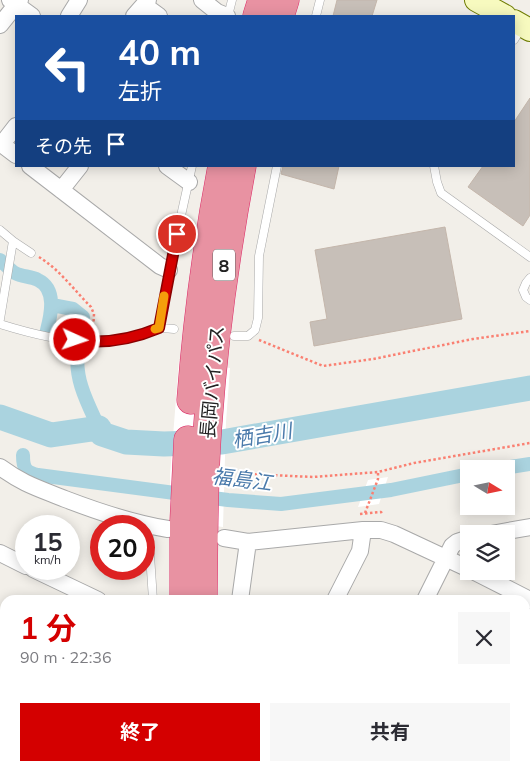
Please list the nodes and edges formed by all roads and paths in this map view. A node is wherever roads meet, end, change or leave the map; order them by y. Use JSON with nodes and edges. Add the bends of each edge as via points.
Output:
{"nodes":[{"id":1,"x":78,"y":0,"type":"edge"},
{"id":2,"x":202,"y":0,"type":"edge"},
{"id":3,"x":232,"y":0,"type":"edge"},
{"id":4,"x":262,"y":0,"type":"edge"},
{"id":5,"x":285,"y":0,"type":"edge"},
{"id":6,"x":320,"y":0,"type":"edge"},
{"id":7,"x":476,"y":0,"type":"edge"},
{"id":8,"x":15,"y":2,"type":"edge"},
{"id":9,"x":142,"y":7,"type":"edge"},
{"id":10,"x":31,"y":15,"type":"edge"},
{"id":11,"x":70,"y":15,"type":"edge"},
{"id":12,"x":157,"y":15,"type":"edge"},
{"id":13,"x":224,"y":15,"type":"edge"},
{"id":14,"x":227,"y":15,"type":"edge"},
{"id":15,"x":257,"y":15,"type":"edge"},
{"id":16,"x":280,"y":15,"type":"edge"},
{"id":17,"x":316,"y":15,"type":"edge"},
{"id":18,"x":499,"y":15,"type":"edge"},
{"id":19,"x":0,"y":26,"type":"edge"},
{"id":20,"x":15,"y":127,"type":"edge"},
{"id":21,"x":1,"y":143,"type":"edge"},
{"id":22,"x":15,"y":154,"type":"edge"},
{"id":23,"x":31,"y":167,"type":"edge"},
{"id":24,"x":79,"y":167,"type":"edge"},
{"id":25,"x":170,"y":167,"type":"edge"},
{"id":26,"x":222,"y":167,"type":"edge"},
{"id":27,"x":242,"y":167,"type":"edge"},
{"id":28,"x":277,"y":167,"type":"edge"},
{"id":29,"x":434,"y":167,"type":"edge"},
{"id":30,"x":190,"y":174,"type":"edge"},
{"id":31,"x":61,"y":190,"type":"junction"},
{"id":32,"x":0,"y":230,"type":"edge"},
{"id":33,"x":12,"y":244,"type":"junction"},
{"id":34,"x":32,"y":253,"type":"joint"},
{"id":35,"x":530,"y":257,"type":"edge"},
{"id":36,"x":170,"y":270,"type":"junction"},
{"id":37,"x":530,"y":278,"type":"edge"},
{"id":38,"x":530,"y":300,"type":"edge"},
{"id":39,"x":0,"y":319,"type":"edge"},
{"id":40,"x":0,"y":324,"type":"edge"},
{"id":41,"x":159,"y":328,"type":"junction"},
{"id":42,"x":174,"y":329,"type":"dead end"},
{"id":43,"x":530,"y":331,"type":"edge"},
{"id":44,"x":234,"y":336,"type":"dead end"},
{"id":45,"x":248,"y":336,"type":"junction"},
{"id":46,"x":90,"y":342,"type":"junction"},
{"id":47,"x":203,"y":364,"type":"junction"},
{"id":48,"x":530,"y":443,"type":"edge"},
{"id":49,"x":0,"y":467,"type":"edge"},
{"id":50,"x":378,"y":472,"type":"junction"},
{"id":51,"x":250,"y":474,"type":"dead end"},
{"id":52,"x":107,"y":515,"type":"edge"},
{"id":53,"x":364,"y":521,"type":"junction"},
{"id":54,"x":155,"y":525,"type":"edge"},
{"id":55,"x":530,"y":527,"type":"edge"},
{"id":56,"x":195,"y":528,"type":"junction"},
{"id":57,"x":515,"y":530,"type":"edge"},
{"id":58,"x":460,"y":541,"type":"edge"},
{"id":59,"x":248,"y":542,"type":"junction"},
{"id":60,"x":0,"y":553,"type":"edge"},
{"id":61,"x":446,"y":557,"type":"junction"},
{"id":62,"x":15,"y":560,"type":"edge"},
{"id":63,"x":460,"y":564,"type":"edge"},
{"id":64,"x":56,"y":580,"type":"edge"},
{"id":65,"x":152,"y":580,"type":"edge"},
{"id":66,"x":491,"y":580,"type":"edge"},
{"id":67,"x":88,"y":595,"type":"edge"},
{"id":68,"x":154,"y":595,"type":"edge"},
{"id":69,"x":185,"y":595,"type":"edge"},
{"id":70,"x":202,"y":595,"type":"edge"},
{"id":71,"x":244,"y":595,"type":"edge"},
{"id":72,"x":338,"y":595,"type":"edge"},
{"id":73,"x":427,"y":595,"type":"edge"},
{"id":74,"x":520,"y":595,"type":"edge"}],
"edges":[{"from":1,"to":11,"type":"street"},
{"from":2,"to":13,"type":"street"},
{"from":3,"to":14,"type":"lane"},
{"from":4,"to":15,"type":"highway"},
{"from":5,"to":16,"type":"highway"},
{"from":6,"to":17,"type":"lane"},
{"from":7,"to":18,"type":"street"},
{"from":8,"to":10,"type":"street"},
{"from":8,"to":19,"type":"street"},
{"from":9,"to":12,"type":"street"},
{"from":20,"to":21,"type":"street"},
{"from":21,"to":22,"type":"street"},
{"from":23,"to":31,"type":"street"},
{"from":24,"to":31,"type":"street"},
{"from":25,"to":30,"type":"street"},
{"from":26,"to":47,"type":"highway","name":"長岡バイパス","number":"8","via":[[209,233]]},
{"from":27,"to":47,"type":"highway","name":"長岡バイパス","number":"8"},
{"from":28,"to":45,"type":"lane","via":[[259,256],[258,318],[255,330]]},
{"from":29,"to":35,"type":"lane","via":[[441,193]]},
{"from":30,"to":36,"type":"lane"},
{"from":31,"to":36,"type":"street","via":[[160,266]]},
{"from":32,"to":33,"type":"lane"},
{"from":33,"to":34,"type":"lane"},
{"from":33,"to":39,"type":"lane"},
{"from":34,"to":46,"type":"path","via":[[46,261],[91,307],[94,322]]},
{"from":36,"to":41,"type":"lane"},
{"from":37,"to":38,"type":"lane","via":[[523,290]]},
{"from":40,"to":46,"type":"lane","via":[[29,333]]},
{"from":41,"to":42,"type":"lane"},
{"from":41,"to":46,"type":"lane","via":[[128,338]]},
{"from":43,"to":45,"type":"path","via":[[324,366]]},
{"from":44,"to":45,"type":"lane"},
{"from":47,"to":56,"type":"highway","name":"長岡バイパス","number":"8","via":[[188,426]]},
{"from":48,"to":50,"type":"path","via":[[414,462]]},
{"from":49,"to":52,"type":"street","via":[[34,488]]},
{"from":50,"to":51,"type":"path","via":[[313,477]]},
{"from":50,"to":53,"type":"path"},
{"from":53,"to":59,"type":"street"},
{"from":53,"to":61,"type":"street"},
{"from":53,"to":72,"type":"street","via":[[360,551]]},
{"from":54,"to":56,"type":"street"},
{"from":55,"to":57,"type":"street"},
{"from":56,"to":59,"type":"street"},
{"from":56,"to":69,"type":"highway","name":"長岡バイパス","number":"8"},
{"from":56,"to":70,"type":"highway","name":"長岡バイパス","number":"8"},
{"from":58,"to":61,"type":"street","via":[[452,546]]},
{"from":59,"to":71,"type":"street"},
{"from":60,"to":62,"type":"street"},
{"from":61,"to":63,"type":"street"},
{"from":61,"to":73,"type":"street"},
{"from":64,"to":67,"type":"street"},
{"from":65,"to":68,"type":"lane"},
{"from":66,"to":74,"type":"street"}]}
